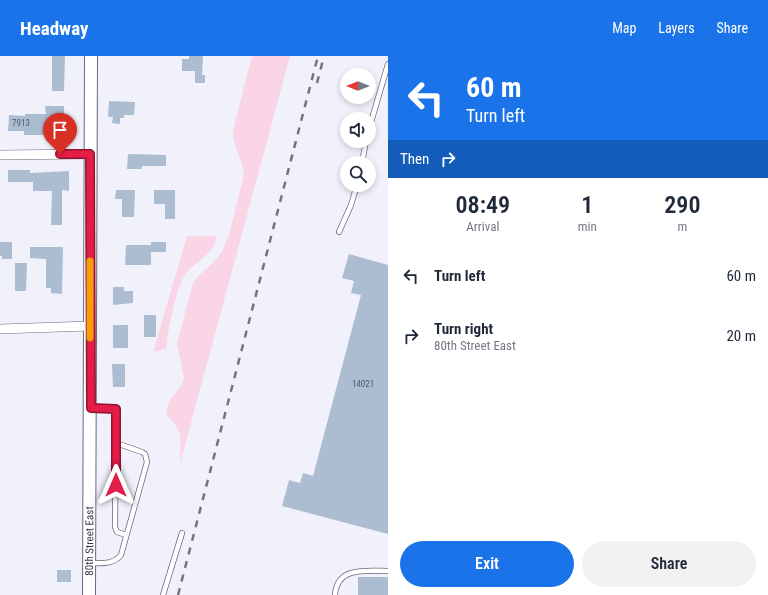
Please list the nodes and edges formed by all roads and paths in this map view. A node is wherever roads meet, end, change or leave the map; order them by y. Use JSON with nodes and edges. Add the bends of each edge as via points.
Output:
{"nodes":[{"id":1,"x":91,"y":56,"type":"edge"},
{"id":2,"x":388,"y":64,"type":"edge"},
{"id":3,"x":374,"y":112,"type":"edge"},
{"id":4,"x":90,"y":154,"type":"junction"},
{"id":5,"x":0,"y":155,"type":"edge"},
{"id":6,"x":355,"y":192,"type":"edge"},
{"id":7,"x":339,"y":232,"type":"dead end"},
{"id":8,"x":90,"y":326,"type":"junction"},
{"id":9,"x":0,"y":329,"type":"edge"},
{"id":10,"x":91,"y":408,"type":"junction"},
{"id":11,"x":116,"y":443,"type":"junction"},
{"id":12,"x":182,"y":533,"type":"dead end"},
{"id":13,"x":126,"y":535,"type":"junction"},
{"id":14,"x":90,"y":563,"type":"junction"},
{"id":15,"x":388,"y":571,"type":"edge"},
{"id":16,"x":89,"y":595,"type":"edge"},
{"id":17,"x":163,"y":595,"type":"edge"},
{"id":18,"x":335,"y":595,"type":"edge"}],
"edges":[{"from":1,"to":4,"type":"street","name":"80th Street East"},
{"from":2,"to":3,"type":"lane"},
{"from":4,"to":5,"type":"street"},
{"from":4,"to":8,"type":"street","name":"80th Street East"},
{"from":6,"to":7,"type":"lane"},
{"from":8,"to":9,"type":"street"},
{"from":8,"to":10,"type":"street","name":"80th Street East"},
{"from":10,"to":11,"type":"lane","via":[[116,409]]},
{"from":10,"to":14,"type":"street","name":"80th Street East"},
{"from":11,"to":13,"type":"lane","via":[[115,527],[117,532]]},
{"from":11,"to":13,"type":"lane","via":[[142,452],[147,462]]},
{"from":12,"to":17,"type":"lane"},
{"from":13,"to":14,"type":"lane","via":[[121,555],[115,561]]},
{"from":14,"to":16,"type":"street","name":"80th Street East"},
{"from":15,"to":18,"type":"lane","via":[[349,573],[336,584]]}]}
